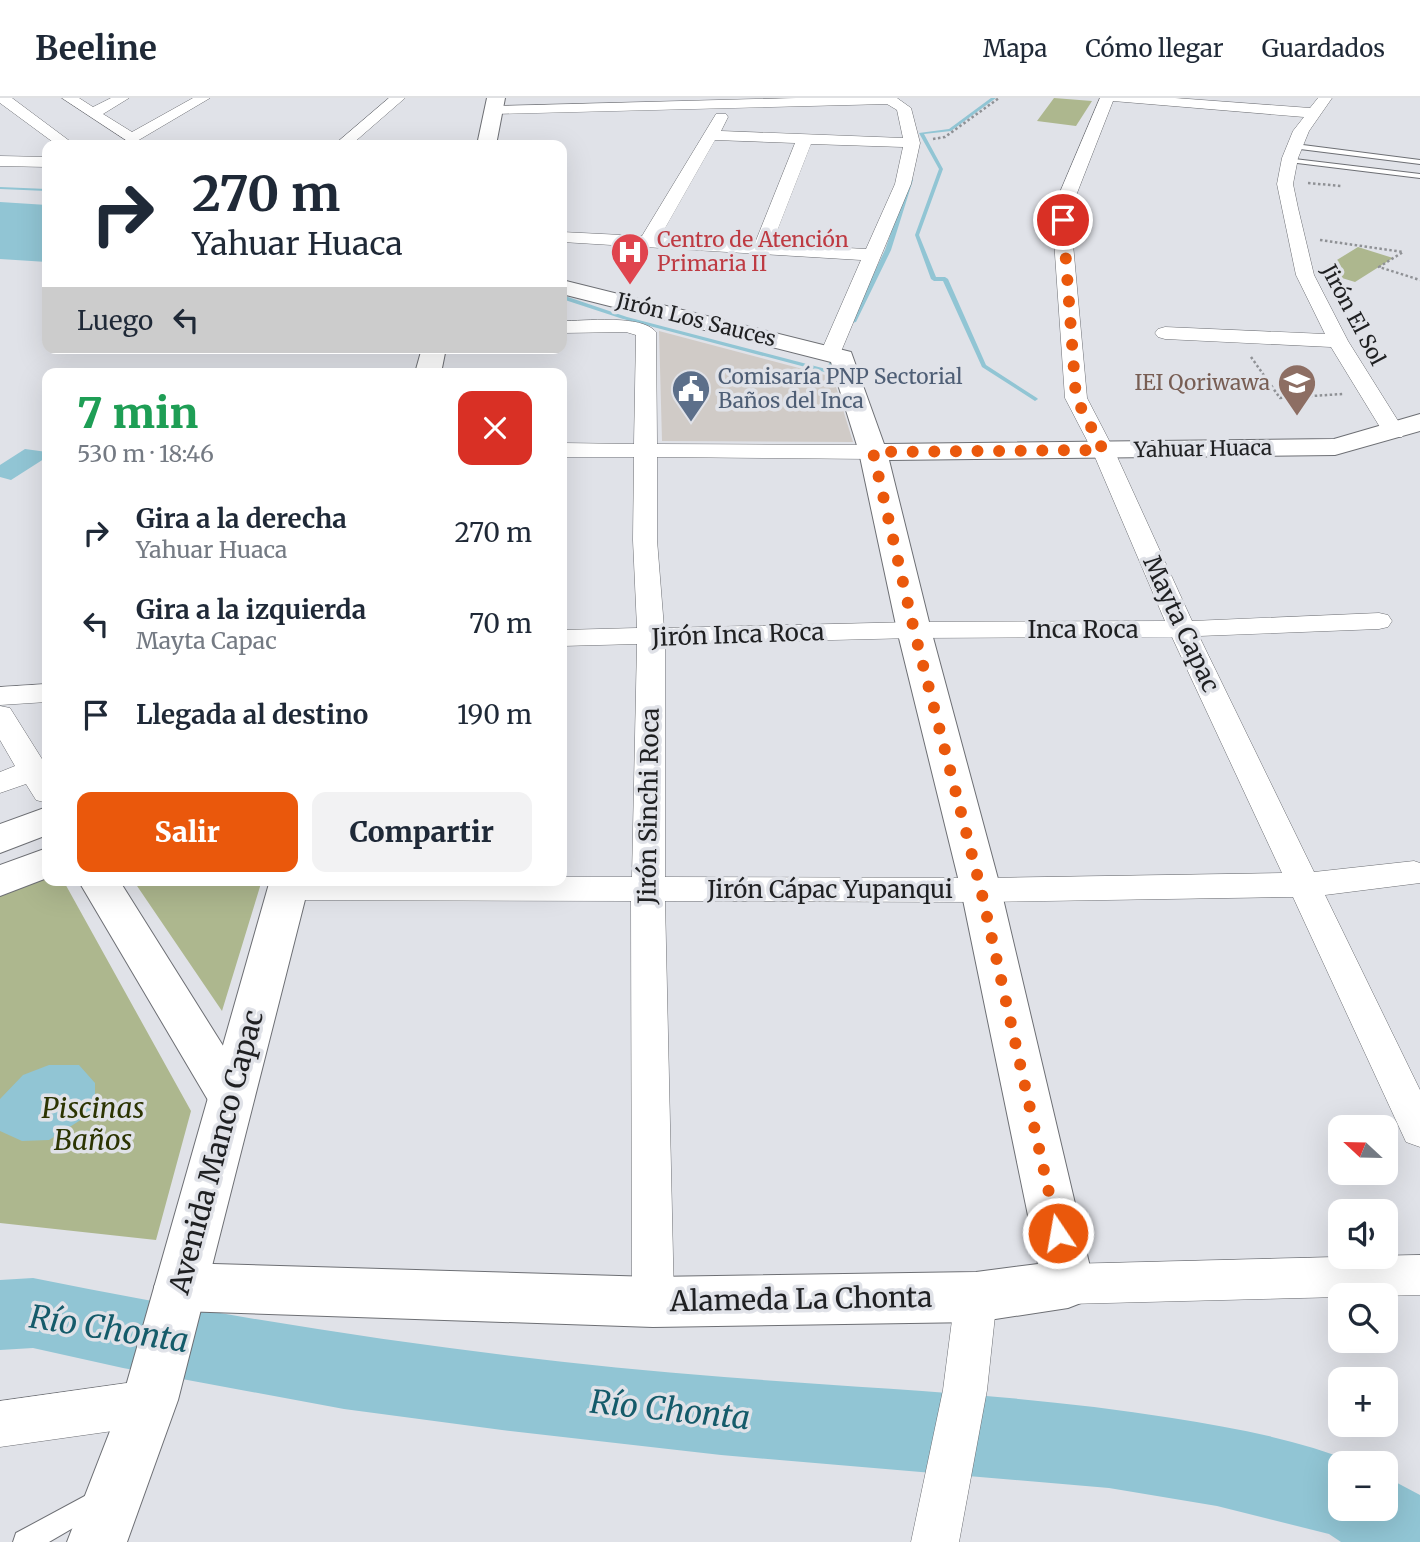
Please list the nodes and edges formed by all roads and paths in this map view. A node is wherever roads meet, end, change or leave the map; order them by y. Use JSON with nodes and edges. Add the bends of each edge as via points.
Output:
{"nodes":[{"id":1,"x":3,"y":98,"type":"edge"},
{"id":2,"x":69,"y":98,"type":"edge"},
{"id":3,"x":122,"y":98,"type":"edge"},
{"id":4,"x":203,"y":98,"type":"edge"},
{"id":5,"x":398,"y":98,"type":"edge"},
{"id":6,"x":999,"y":98,"type":"edge"},
{"id":7,"x":1107,"y":98,"type":"edge"},
{"id":8,"x":1118,"y":98,"type":"edge"},
{"id":9,"x":726,"y":101,"type":"edge"},
{"id":10,"x":1183,"y":101,"type":"edge"},
{"id":11,"x":495,"y":104,"type":"edge"},
{"id":12,"x":1320,"y":106,"type":"edge"},
{"id":13,"x":94,"y":113,"type":"junction"},
{"id":14,"x":712,"y":135,"type":"junction"},
{"id":15,"x":805,"y":138,"type":"junction"},
{"id":16,"x":931,"y":139,"type":"dead end"},
{"id":17,"x":60,"y":140,"type":"edge"},
{"id":18,"x":348,"y":140,"type":"edge"},
{"id":19,"x":487,"y":140,"type":"edge"},
{"id":20,"x":912,"y":143,"type":"junction"},
{"id":21,"x":1292,"y":153,"type":"junction"},
{"id":22,"x":0,"y":161,"type":"edge"},
{"id":23,"x":42,"y":162,"type":"edge"},
{"id":24,"x":1420,"y":162,"type":"edge"},
{"id":25,"x":1420,"y":176,"type":"edge"},
{"id":26,"x":567,"y":237,"type":"edge"},
{"id":27,"x":1308,"y":239,"type":"dead end"},
{"id":28,"x":648,"y":242,"type":"junction"},
{"id":29,"x":761,"y":249,"type":"junction"},
{"id":30,"x":874,"y":255,"type":"junction"},
{"id":31,"x":1420,"y":280,"type":"edge"},
{"id":32,"x":567,"y":288,"type":"edge"},
{"id":33,"x":869,"y":309,"type":"dead end"},
{"id":34,"x":567,"y":327,"type":"edge"},
{"id":35,"x":1166,"y":334,"type":"dead end"},
{"id":36,"x":1236,"y":337,"type":"junction"},
{"id":37,"x":1338,"y":341,"type":"junction"},
{"id":38,"x":836,"y":355,"type":"junction"},
{"id":39,"x":1368,"y":392,"type":"junction"},
{"id":40,"x":1420,"y":422,"type":"edge"},
{"id":41,"x":1394,"y":432,"type":"junction"},
{"id":42,"x":567,"y":450,"type":"edge"},
{"id":43,"x":646,"y":450,"type":"junction"},
{"id":44,"x":1103,"y":450,"type":"junction"},
{"id":45,"x":873,"y":452,"type":"junction"},
{"id":46,"x":1379,"y":621,"type":"dead end"},
{"id":47,"x":1182,"y":629,"type":"junction"},
{"id":48,"x":914,"y":630,"type":"junction"},
{"id":49,"x":651,"y":637,"type":"junction"},
{"id":50,"x":567,"y":638,"type":"edge"},
{"id":51,"x":42,"y":693,"type":"edge"},
{"id":52,"x":0,"y":696,"type":"edge"},
{"id":53,"x":4,"y":728,"type":"edge"},
{"id":54,"x":41,"y":782,"type":"edge"},
{"id":55,"x":0,"y":783,"type":"edge"},
{"id":56,"x":42,"y":822,"type":"edge"},
{"id":57,"x":0,"y":839,"type":"edge"},
{"id":58,"x":42,"y":865,"type":"edge"},
{"id":59,"x":1417,"y":877,"type":"edge"},
{"id":60,"x":0,"y":881,"type":"edge"},
{"id":61,"x":1303,"y":885,"type":"junction"},
{"id":62,"x":102,"y":886,"type":"edge"},
{"id":63,"x":288,"y":886,"type":"edge"},
{"id":64,"x":392,"y":886,"type":"edge"},
{"id":65,"x":981,"y":890,"type":"junction"},
{"id":66,"x":648,"y":891,"type":"junction"},
{"id":67,"x":231,"y":1098,"type":"junction"},
{"id":68,"x":1420,"y":1130,"type":"edge"},
{"id":69,"x":1420,"y":1275,"type":"edge"},
{"id":70,"x":1068,"y":1284,"type":"junction"},
{"id":71,"x":179,"y":1291,"type":"junction"},
{"id":72,"x":976,"y":1297,"type":"junction"},
{"id":73,"x":653,"y":1301,"type":"junction"},
{"id":74,"x":149,"y":1401,"type":"junction"},
{"id":75,"x":0,"y":1424,"type":"edge"},
{"id":76,"x":117,"y":1488,"type":"junction"},
{"id":77,"x":25,"y":1542,"type":"edge"},
{"id":78,"x":97,"y":1542,"type":"edge"},
{"id":79,"x":934,"y":1542,"type":"edge"}],
"edges":[{"from":1,"to":17,"type":"street"},
{"from":2,"to":13,"type":"street"},
{"from":3,"to":13,"type":"street"},
{"from":4,"to":13,"type":"street","via":[[132,139]]},
{"from":5,"to":18,"type":"street"},
{"from":6,"to":16,"type":"path","via":[[945,137]]},
{"from":7,"to":44,"type":"street","name":"Mayta Capac","via":[[1061,211],[1076,398]]},
{"from":8,"to":10,"type":"street"},
{"from":9,"to":11,"type":"street"},
{"from":9,"to":14,"type":"street"},
{"from":9,"to":20,"type":"street","via":[[890,100],[904,108]]},
{"from":10,"to":12,"type":"street"},
{"from":11,"to":19,"type":"street"},
{"from":12,"to":21,"type":"street","name":"Jirón El Sol"},
{"from":14,"to":15,"type":"street"},
{"from":14,"to":28,"type":"street"},
{"from":15,"to":20,"type":"street"},
{"from":15,"to":29,"type":"street"},
{"from":20,"to":30,"type":"street","via":[[903,184]]},
{"from":21,"to":24,"type":"lane"},
{"from":21,"to":25,"type":"lane"},
{"from":21,"to":37,"type":"street","name":"Jirón El Sol","via":[[1285,184],[1304,275]]},
{"from":22,"to":23,"type":"street"},
{"from":26,"to":28,"type":"street"},
{"from":27,"to":31,"type":"path","via":[[1403,252],[1379,267]]},
{"from":28,"to":29,"type":"street"},
{"from":29,"to":30,"type":"street"},
{"from":30,"to":38,"type":"street"},
{"from":32,"to":38,"type":"street","name":"Jirón Los Sauces"},
{"from":33,"to":38,"type":"street"},
{"from":34,"to":43,"type":"street","name":"Jirón Sinchi Roca","via":[[627,326],[646,332]]},
{"from":35,"to":36,"type":"street"},
{"from":36,"to":37,"type":"street"},
{"from":36,"to":39,"type":"path","via":[[1280,398]]},
{"from":37,"to":39,"type":"street","name":"Jirón El Sol"},
{"from":38,"to":45,"type":"street"},
{"from":39,"to":41,"type":"street","name":"Jirón El Sol"},
{"from":40,"to":41,"type":"street","name":"Yahuar Huaca"},
{"from":41,"to":44,"type":"street","name":"Yahuar Huaca","via":[[1335,447]]},
{"from":42,"to":43,"type":"street","name":"Yahuar Huaca"},
{"from":43,"to":45,"type":"street","name":"Yahuar Huaca"},
{"from":43,"to":49,"type":"street","name":"Jirón Sinchi Roca"},
{"from":44,"to":45,"type":"street","name":"Yahuar Huaca"},
{"from":44,"to":47,"type":"street","name":"Mayta Capac"},
{"from":45,"to":48,"type":"street"},
{"from":46,"to":47,"type":"street","name":"Inca Roca"},
{"from":47,"to":48,"type":"street","name":"Inca Roca"},
{"from":47,"to":61,"type":"street","name":"Mayta Capac"},
{"from":48,"to":49,"type":"street","name":"Jirón Inca Roca"},
{"from":48,"to":65,"type":"street"},
{"from":49,"to":50,"type":"street","name":"Jirón Inca Roca"},
{"from":49,"to":66,"type":"street","name":"Jirón Sinchi Roca"},
{"from":51,"to":52,"type":"street"},
{"from":53,"to":54,"type":"street"},
{"from":54,"to":55,"type":"street"},
{"from":56,"to":57,"type":"street"},
{"from":58,"to":60,"type":"street"},
{"from":59,"to":61,"type":"street","name":"Jirón Cápac Yupanqui"},
{"from":61,"to":65,"type":"street","name":"Jirón Cápac Yupanqui"},
{"from":61,"to":68,"type":"street","name":"Mayta Capac"},
{"from":62,"to":67,"type":"street"},
{"from":63,"to":67,"type":"street","name":"Avenida Manco Capac"},
{"from":64,"to":66,"type":"street","name":"Jirón Cápac Yupanqui"},
{"from":65,"to":66,"type":"street","name":"Jirón Cápac Yupanqui"},
{"from":65,"to":70,"type":"street"},
{"from":66,"to":73,"type":"street","name":"Jirón Sinchi Roca"},
{"from":67,"to":71,"type":"street","name":"Avenida Manco Capac"},
{"from":69,"to":70,"type":"street","name":"Alameda La Chonta"},
{"from":70,"to":72,"type":"street","name":"Alameda La Chonta"},
{"from":71,"to":73,"type":"street","name":"Alameda La Chonta"},
{"from":71,"to":74,"type":"street","name":"Avenida Manco Capac"},
{"from":72,"to":73,"type":"street","name":"Alameda La Chonta"},
{"from":72,"to":79,"type":"street","via":[[965,1390]]},
{"from":74,"to":75,"type":"street"},
{"from":74,"to":76,"type":"street","name":"Avenida Manco Capac"},
{"from":76,"to":77,"type":"lane"},
{"from":76,"to":78,"type":"street","name":"Avenida Manco Capac"}]}
